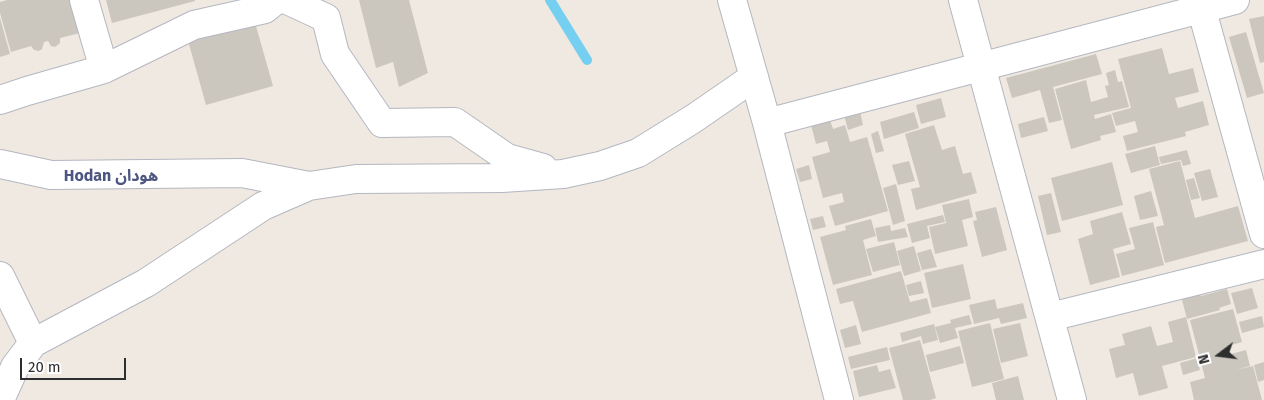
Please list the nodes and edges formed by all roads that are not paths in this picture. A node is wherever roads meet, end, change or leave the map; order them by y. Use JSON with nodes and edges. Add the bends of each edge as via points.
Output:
{"nodes":[{"id":1,"x":84,"y":0,"type":"edge"},
{"id":2,"x":276,"y":0,"type":"edge"},
{"id":3,"x":287,"y":0,"type":"edge"},
{"id":4,"x":732,"y":0,"type":"edge"},
{"id":5,"x":963,"y":0,"type":"edge"},
{"id":6,"x":1234,"y":0,"type":"edge"},
{"id":7,"x":1201,"y":4,"type":"edge"},
{"id":8,"x":981,"y":67,"type":"junction"},
{"id":9,"x":104,"y":70,"type":"junction"},
{"id":10,"x":754,"y":77,"type":"junction"},
{"id":11,"x":0,"y":100,"type":"edge"},
{"id":12,"x":767,"y":123,"type":"junction"},
{"id":13,"x":0,"y":164,"type":"edge"},
{"id":14,"x":563,"y":174,"type":"junction"},
{"id":15,"x":309,"y":186,"type":"junction"},
{"id":16,"x":1264,"y":234,"type":"edge"},
{"id":17,"x":1264,"y":264,"type":"edge"},
{"id":18,"x":0,"y":276,"type":"edge"},
{"id":19,"x":1050,"y":317,"type":"junction"},
{"id":20,"x":33,"y":343,"type":"junction"},
{"id":21,"x":8,"y":370,"type":"edge"},
{"id":22,"x":0,"y":400,"type":"edge"},
{"id":23,"x":839,"y":400,"type":"edge"},
{"id":24,"x":1072,"y":400,"type":"edge"}],
"edges":[{"from":1,"to":9,"type":"street"},
{"from":2,"to":9,"type":"street","via":[[265,9],[194,25]]},
{"from":3,"to":14,"type":"street","via":[[326,18],[335,54],[382,123],[455,122],[508,158]]},
{"from":4,"to":10,"type":"street"},
{"from":5,"to":8,"type":"street"},
{"from":6,"to":7,"type":"street"},
{"from":7,"to":8,"type":"street"},
{"from":7,"to":16,"type":"street"},
{"from":8,"to":12,"type":"street"},
{"from":8,"to":19,"type":"street"},
{"from":9,"to":11,"type":"street"},
{"from":10,"to":12,"type":"street"},
{"from":10,"to":14,"type":"street","via":[[638,153]]},
{"from":12,"to":23,"type":"street"},
{"from":13,"to":15,"type":"street","via":[[50,175],[242,172]]},
{"from":14,"to":15,"type":"street","via":[[502,178],[356,178]]},
{"from":15,"to":20,"type":"street","via":[[263,206],[146,282]]},
{"from":17,"to":19,"type":"street"},
{"from":18,"to":20,"type":"street"},
{"from":19,"to":24,"type":"street"},
{"from":20,"to":21,"type":"street"},
{"from":21,"to":22,"type":"street"}]}
